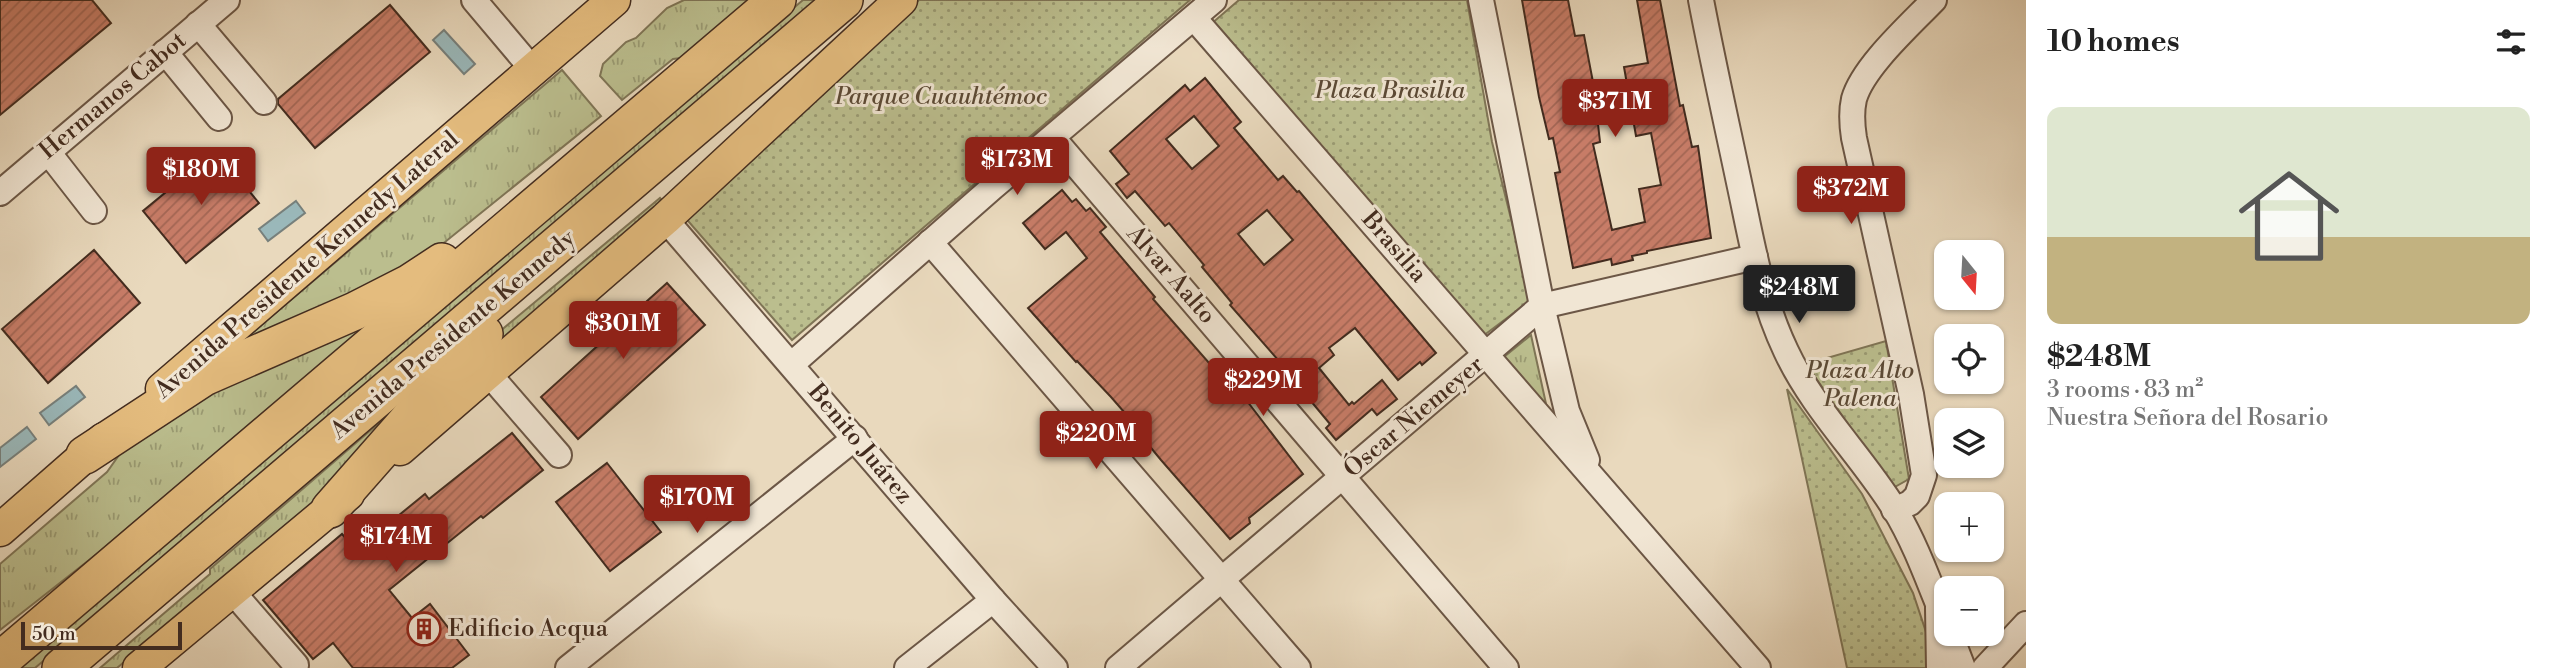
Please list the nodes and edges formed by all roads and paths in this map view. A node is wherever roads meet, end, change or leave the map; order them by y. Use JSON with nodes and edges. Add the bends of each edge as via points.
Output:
{"nodes":[{"id":1,"x":227,"y":0,"type":"edge"},
{"id":2,"x":474,"y":0,"type":"edge"},
{"id":3,"x":614,"y":0,"type":"edge"},
{"id":4,"x":777,"y":0,"type":"edge"},
{"id":5,"x":844,"y":0,"type":"edge"},
{"id":6,"x":858,"y":0,"type":"edge"},
{"id":7,"x":901,"y":0,"type":"edge"},
{"id":8,"x":1214,"y":0,"type":"edge"},
{"id":9,"x":1481,"y":0,"type":"edge"},
{"id":10,"x":1701,"y":0,"type":"edge"},
{"id":11,"x":1934,"y":0,"type":"edge"},
{"id":12,"x":1194,"y":18,"type":"junction"},
{"id":13,"x":198,"y":24,"type":"junction"},
{"id":14,"x":165,"y":52,"type":"junction"},
{"id":15,"x":772,"y":60,"type":"junction"},
{"id":16,"x":533,"y":70,"type":"junction"},
{"id":17,"x":264,"y":102,"type":"dead end"},
{"id":18,"x":219,"y":118,"type":"dead end"},
{"id":19,"x":1054,"y":138,"type":"junction"},
{"id":20,"x":48,"y":152,"type":"junction"},
{"id":21,"x":590,"y":160,"type":"junction"},
{"id":22,"x":0,"y":193,"type":"edge"},
{"id":23,"x":94,"y":212,"type":"dead end"},
{"id":24,"x":596,"y":214,"type":"junction"},
{"id":25,"x":666,"y":219,"type":"junction"},
{"id":26,"x":930,"y":242,"type":"junction"},
{"id":27,"x":1755,"y":257,"type":"junction"},
{"id":28,"x":1542,"y":306,"type":"junction"},
{"id":29,"x":1487,"y":354,"type":"junction"},
{"id":30,"x":792,"y":364,"type":"junction"},
{"id":31,"x":488,"y":373,"type":"junction"},
{"id":32,"x":855,"y":438,"type":"junction"},
{"id":33,"x":85,"y":455,"type":"junction"},
{"id":34,"x":559,"y":455,"type":"dead end"},
{"id":35,"x":1343,"y":477,"type":"junction"},
{"id":36,"x":1594,"y":477,"type":"junction"},
{"id":37,"x":330,"y":509,"type":"junction"},
{"id":38,"x":1895,"y":510,"type":"junction"},
{"id":39,"x":0,"y":530,"type":"edge"},
{"id":40,"x":1221,"y":581,"type":"junction"},
{"id":41,"x":231,"y":590,"type":"junction"},
{"id":42,"x":1934,"y":595,"type":"edge"},
{"id":43,"x":993,"y":600,"type":"junction"},
{"id":44,"x":2026,"y":624,"type":"edge"},
{"id":45,"x":1940,"y":646,"type":"edge"},
{"id":46,"x":1955,"y":646,"type":"edge"},
{"id":47,"x":0,"y":661,"type":"edge"},
{"id":48,"x":296,"y":665,"type":"dead end"},
{"id":49,"x":61,"y":668,"type":"edge"},
{"id":50,"x":139,"y":668,"type":"edge"},
{"id":51,"x":569,"y":668,"type":"edge"},
{"id":52,"x":907,"y":668,"type":"edge"},
{"id":53,"x":1055,"y":668,"type":"edge"},
{"id":54,"x":1118,"y":668,"type":"edge"},
{"id":55,"x":1298,"y":668,"type":"edge"},
{"id":56,"x":1506,"y":668,"type":"edge"},
{"id":57,"x":1758,"y":668,"type":"edge"},
{"id":58,"x":1939,"y":668,"type":"edge"},
{"id":59,"x":1963,"y":668,"type":"edge"},
{"id":60,"x":1985,"y":668,"type":"edge"}],
"edges":[{"from":1,"to":13,"type":"street","name":"Hermanos Cabot"},
{"from":2,"to":16,"type":"street"},
{"from":3,"to":16,"type":"main road","name":"Avenida Presidente Kennedy Lateral"},
{"from":4,"to":21,"type":"highway","name":"Avenida Presidente Kennedy"},
{"from":5,"to":15,"type":"highway","name":"Avenida Presidente Kennedy"},
{"from":6,"to":15,"type":"highway"},
{"from":7,"to":25,"type":"main road"},
{"from":8,"to":12,"type":"street"},
{"from":9,"to":28,"type":"street","name":"Brasilia"},
{"from":10,"to":27,"type":"street"},
{"from":11,"to":38,"type":"street","via":[[1880,57],[1860,86],[1852,109],[1854,138],[1912,394],[1924,475],[1917,496]]},
{"from":12,"to":19,"type":"street"},
{"from":12,"to":29,"type":"street","name":"Brasilia"},
{"from":13,"to":14,"type":"street","name":"Hermanos Cabot"},
{"from":13,"to":17,"type":"street"},
{"from":14,"to":18,"type":"street"},
{"from":14,"to":20,"type":"street","name":"Hermanos Cabot"},
{"from":15,"to":24,"type":"highway","name":"Avenida Presidente Kennedy"},
{"from":16,"to":33,"type":"main road","name":"Avenida Presidente Kennedy Lateral"},
{"from":19,"to":26,"type":"street"},
{"from":19,"to":35,"type":"street","name":"Alvar Aalto"},
{"from":20,"to":22,"type":"street","name":"Hermanos Cabot"},
{"from":20,"to":23,"type":"street"},
{"from":21,"to":33,"type":"highway","via":[[410,283],[204,377]]},
{"from":21,"to":47,"type":"highway","name":"Avenida Presidente Kennedy"},
{"from":24,"to":37,"type":"highway"},
{"from":24,"to":49,"type":"highway","name":"Avenida Presidente Kennedy"},
{"from":25,"to":30,"type":"street","name":"Benito Juárez"},
{"from":25,"to":31,"type":"main road"},
{"from":26,"to":30,"type":"street"},
{"from":26,"to":40,"type":"street"},
{"from":27,"to":28,"type":"street","name":"Óscar Niemeyer"},
{"from":27,"to":38,"type":"street","via":[[1775,327],[1801,379]]},
{"from":28,"to":29,"type":"street","name":"Óscar Niemeyer"},
{"from":28,"to":36,"type":"street","name":"Brasilia","via":[[1567,411]]},
{"from":29,"to":35,"type":"street","name":"Óscar Niemeyer"},
{"from":29,"to":36,"type":"street","name":"Brasilia"},
{"from":30,"to":32,"type":"street","name":"Benito Juárez"},
{"from":31,"to":34,"type":"street"},
{"from":31,"to":37,"type":"main road"},
{"from":32,"to":43,"type":"street","name":"Benito Juárez"},
{"from":32,"to":51,"type":"street"},
{"from":33,"to":39,"type":"main road","name":"Avenida Presidente Kennedy Lateral"},
{"from":35,"to":40,"type":"street","name":"Óscar Niemeyer"},
{"from":35,"to":56,"type":"street","name":"Alvar Aalto"},
{"from":36,"to":57,"type":"street","name":"Brasilia"},
{"from":37,"to":41,"type":"main road"},
{"from":38,"to":42,"type":"street"},
{"from":40,"to":54,"type":"street","name":"Óscar Niemeyer"},
{"from":40,"to":55,"type":"street"},
{"from":41,"to":48,"type":"street"},
{"from":41,"to":50,"type":"main road"},
{"from":43,"to":52,"type":"street"},
{"from":43,"to":53,"type":"street","name":"Benito Juárez"},
{"from":44,"to":60,"type":"street"},
{"from":45,"to":58,"type":"street"},
{"from":46,"to":59,"type":"street"}]}
